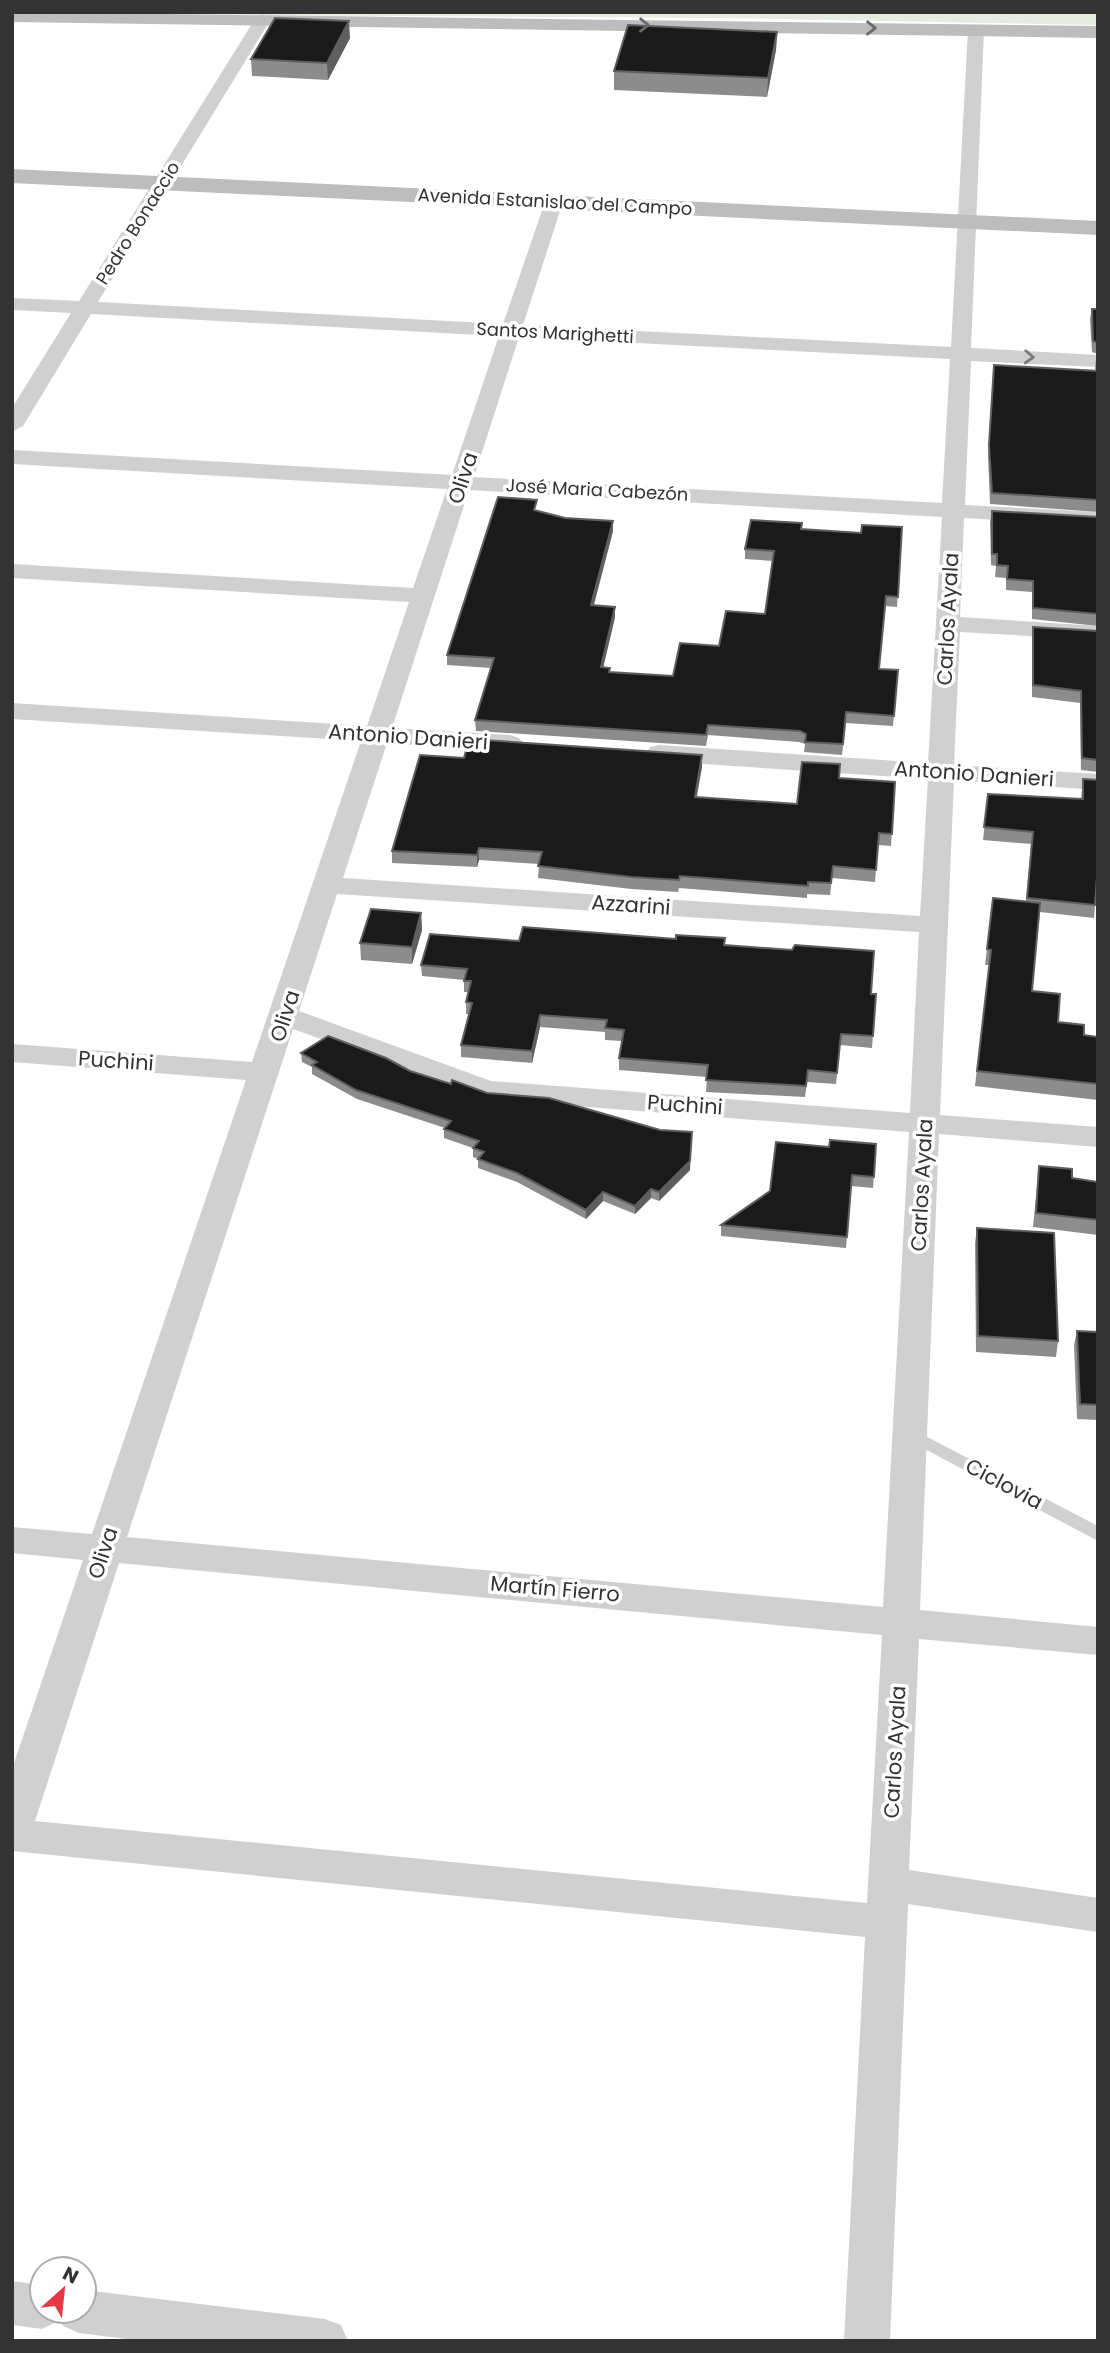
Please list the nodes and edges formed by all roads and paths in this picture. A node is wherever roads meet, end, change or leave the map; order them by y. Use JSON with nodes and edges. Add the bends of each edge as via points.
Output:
{"nodes":[{"id":1,"x":12,"y":16,"type":"edge"},
{"id":2,"x":263,"y":19,"type":"junction"},
{"id":3,"x":976,"y":30,"type":"junction"},
{"id":4,"x":1098,"y":32,"type":"edge"},
{"id":5,"x":12,"y":176,"type":"edge"},
{"id":6,"x":162,"y":183,"type":"junction"},
{"id":7,"x":554,"y":202,"type":"junction"},
{"id":8,"x":967,"y":222,"type":"junction"},
{"id":9,"x":1098,"y":228,"type":"edge"},
{"id":10,"x":12,"y":304,"type":"edge"},
{"id":11,"x":85,"y":308,"type":"junction"},
{"id":12,"x":511,"y":330,"type":"junction"},
{"id":13,"x":961,"y":354,"type":"junction"},
{"id":14,"x":1098,"y":361,"type":"edge"},
{"id":15,"x":12,"y":426,"type":"edge"},
{"id":16,"x":12,"y":457,"type":"edge"},
{"id":17,"x":461,"y":482,"type":"junction"},
{"id":18,"x":954,"y":510,"type":"junction"},
{"id":19,"x":1098,"y":519,"type":"edge"},
{"id":20,"x":12,"y":571,"type":"edge"},
{"id":21,"x":424,"y":596,"type":"junction"},
{"id":22,"x":948,"y":624,"type":"junction"},
{"id":23,"x":1098,"y":633,"type":"edge"},
{"id":24,"x":12,"y":711,"type":"edge"},
{"id":25,"x":378,"y":735,"type":"junction"},
{"id":26,"x":529,"y":745,"type":"edge"},
{"id":27,"x":639,"y":752,"type":"edge"},
{"id":28,"x":941,"y":772,"type":"junction"},
{"id":29,"x":1098,"y":782,"type":"edge"},
{"id":30,"x":328,"y":886,"type":"junction"},
{"id":31,"x":934,"y":925,"type":"junction"},
{"id":32,"x":285,"y":1016,"type":"junction"},
{"id":33,"x":12,"y":1053,"type":"edge"},
{"id":34,"x":262,"y":1072,"type":"junction"},
{"id":35,"x":925,"y":1124,"type":"junction"},
{"id":36,"x":1098,"y":1137,"type":"edge"},
{"id":37,"x":910,"y":1434,"type":"junction"},
{"id":38,"x":1098,"y":1534,"type":"edge"},
{"id":39,"x":12,"y":1540,"type":"edge"},
{"id":40,"x":104,"y":1548,"type":"junction"},
{"id":41,"x":901,"y":1620,"type":"junction"},
{"id":42,"x":1098,"y":1641,"type":"edge"},
{"id":43,"x":12,"y":1829,"type":"edge"},
{"id":44,"x":12,"y":1835,"type":"edge"},
{"id":45,"x":888,"y":1903,"type":"junction"},
{"id":46,"x":1098,"y":1915,"type":"edge"},
{"id":47,"x":98,"y":2313,"type":"edge"},
{"id":48,"x":325,"y":2341,"type":"edge"},
{"id":49,"x":867,"y":2341,"type":"edge"}],
"edges":[{"from":1,"to":2,"type":"main road"},
{"from":2,"to":3,"type":"main road","one_way":true},
{"from":2,"to":6,"type":"street","name":"Pedro Bonaccio"},
{"from":3,"to":4,"type":"main road"},
{"from":3,"to":8,"type":"street","name":"Carlos Ayala"},
{"from":5,"to":6,"type":"main road","name":"Avenida Estanislao del Campo"},
{"from":6,"to":7,"type":"main road","name":"Avenida Estanislao del Campo"},
{"from":6,"to":11,"type":"street","name":"Pedro Bonaccio"},
{"from":7,"to":8,"type":"main road","name":"Avenida Estanislao del Campo"},
{"from":7,"to":12,"type":"street","name":"Oliva"},
{"from":8,"to":9,"type":"main road","name":"Avenida Estanislao del Campo"},
{"from":8,"to":13,"type":"street","name":"Carlos Ayala"},
{"from":10,"to":11,"type":"street","name":"Santos Marighetti"},
{"from":11,"to":12,"type":"street","name":"Santos Marighetti"},
{"from":11,"to":15,"type":"street","name":"Pedro Bonaccio"},
{"from":12,"to":13,"type":"street","name":"Santos Marighetti"},
{"from":12,"to":17,"type":"street","name":"Oliva"},
{"from":13,"to":14,"type":"street","name":"Santos Marighetti","one_way":true},
{"from":13,"to":18,"type":"street","name":"Carlos Ayala"},
{"from":16,"to":17,"type":"street","name":"José Maria Cabezón"},
{"from":17,"to":18,"type":"street","name":"José Maria Cabezón"},
{"from":17,"to":21,"type":"street","name":"Oliva"},
{"from":18,"to":19,"type":"street","name":"José Maria Cabezón"},
{"from":18,"to":22,"type":"street","name":"Carlos Ayala"},
{"from":20,"to":21,"type":"street"},
{"from":21,"to":25,"type":"street","name":"Oliva"},
{"from":22,"to":23,"type":"street"},
{"from":22,"to":28,"type":"street","name":"Carlos Ayala"},
{"from":24,"to":25,"type":"street","name":"Antonio Danieri"},
{"from":25,"to":26,"type":"street","name":"Antonio Danieri"},
{"from":25,"to":30,"type":"street","name":"Oliva"},
{"from":27,"to":28,"type":"street","name":"Antonio Danieri"},
{"from":28,"to":29,"type":"street","name":"Antonio Danieri"},
{"from":28,"to":31,"type":"street","name":"Carlos Ayala"},
{"from":30,"to":31,"type":"street","name":"Azzarini"},
{"from":30,"to":32,"type":"street","name":"Oliva"},
{"from":31,"to":35,"type":"street","name":"Carlos Ayala"},
{"from":32,"to":34,"type":"street","name":"Oliva"},
{"from":32,"to":35,"type":"street","name":"Puchini","via":[[487,1090]]},
{"from":33,"to":34,"type":"street","name":"Puchini"},
{"from":34,"to":40,"type":"street","name":"Oliva"},
{"from":35,"to":36,"type":"street","name":"Puchini"},
{"from":35,"to":37,"type":"street","name":"Carlos Ayala"},
{"from":37,"to":38,"type":"lane","name":"Ciclovia"},
{"from":37,"to":41,"type":"street","name":"Carlos Ayala"},
{"from":39,"to":40,"type":"street","name":"Martín Fierro"},
{"from":40,"to":41,"type":"street","name":"Martín Fierro"},
{"from":40,"to":43,"type":"street","name":"Oliva"},
{"from":41,"to":42,"type":"street","name":"Martín Fierro"},
{"from":41,"to":45,"type":"street","name":"Carlos Ayala"},
{"from":44,"to":45,"type":"street"},
{"from":45,"to":46,"type":"street"},
{"from":45,"to":49,"type":"street","name":"Carlos Ayala"},
{"from":47,"to":48,"type":"street"}]}
